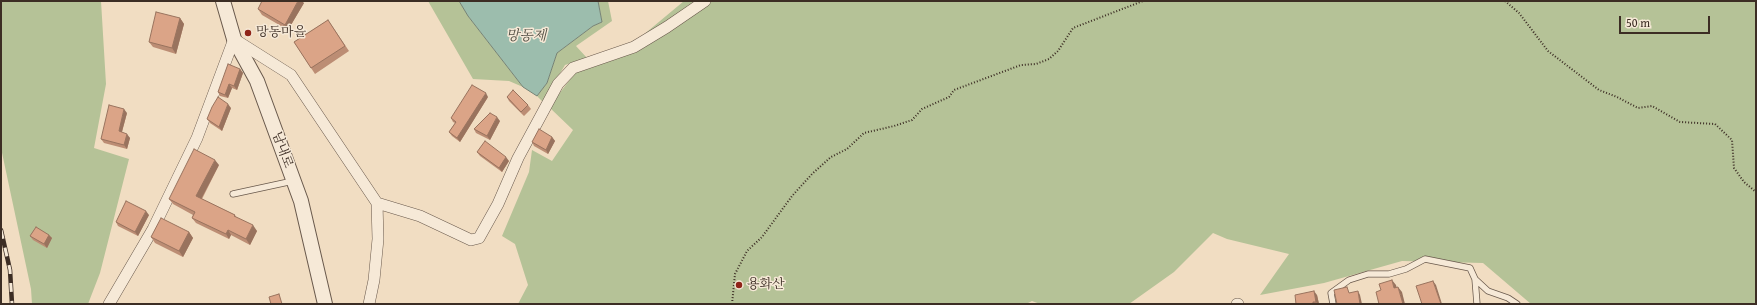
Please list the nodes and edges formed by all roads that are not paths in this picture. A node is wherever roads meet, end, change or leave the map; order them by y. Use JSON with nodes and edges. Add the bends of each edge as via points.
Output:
{"nodes":[{"id":1,"x":222,"y":1,"type":"edge"},
{"id":2,"x":705,"y":1,"type":"edge"},
{"id":3,"x":234,"y":39,"type":"junction"},
{"id":4,"x":294,"y":181,"type":"junction"},
{"id":5,"x":233,"y":194,"type":"dead end"},
{"id":6,"x":377,"y":203,"type":"junction"},
{"id":7,"x":1475,"y":279,"type":"junction"},
{"id":8,"x":109,"y":304,"type":"edge"},
{"id":9,"x":325,"y":304,"type":"edge"},
{"id":10,"x":369,"y":304,"type":"edge"},
{"id":11,"x":1333,"y":304,"type":"edge"},
{"id":12,"x":1477,"y":304,"type":"edge"},
{"id":13,"x":1517,"y":304,"type":"edge"}],
"edges":[{"from":1,"to":3,"type":"street","name":"남내로"},
{"from":2,"to":6,"type":"street","via":[[634,46],[573,68],[558,84],[479,238],[472,240],[420,216]]},
{"from":3,"to":4,"type":"street","name":"남내로","via":[[257,81]]},
{"from":3,"to":6,"type":"street","via":[[291,75]]},
{"from":3,"to":8,"type":"street","via":[[197,138],[153,229]]},
{"from":4,"to":5,"type":"lane"},
{"from":4,"to":9,"type":"street","name":"남내로"},
{"from":6,"to":10,"type":"street","via":[[378,239]]},
{"from":7,"to":11,"type":"lane","via":[[1470,268],[1425,259],[1389,274],[1368,274],[1349,280],[1331,294]]},
{"from":7,"to":12,"type":"lane"},
{"from":7,"to":13,"type":"lane","via":[[1488,291]]}]}
